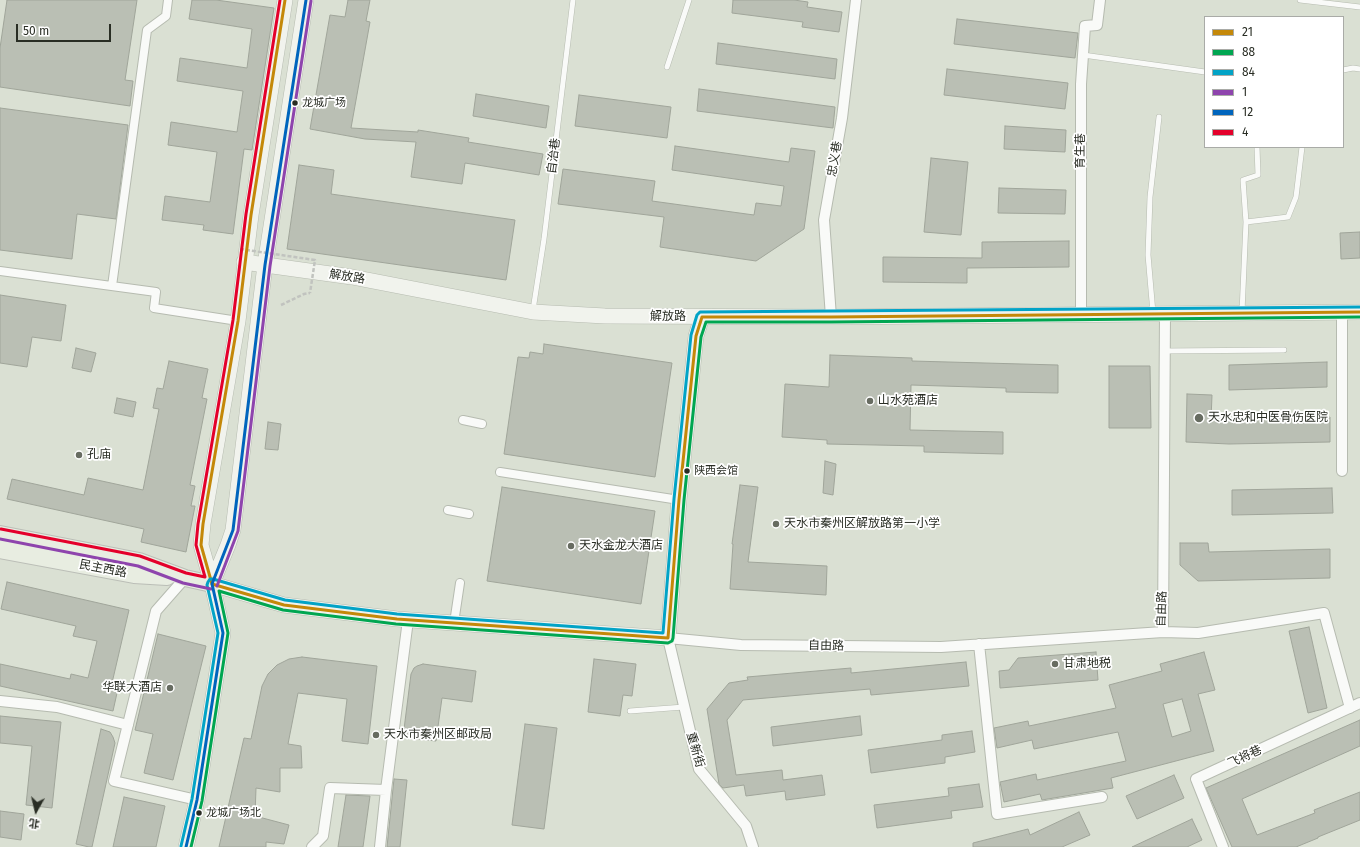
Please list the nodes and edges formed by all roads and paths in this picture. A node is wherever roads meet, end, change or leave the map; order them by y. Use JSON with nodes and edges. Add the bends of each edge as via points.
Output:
{"nodes":[{"id":1,"x":168,"y":0,"type":"edge"},
{"id":2,"x":285,"y":0,"type":"edge"},
{"id":3,"x":306,"y":0,"type":"edge"},
{"id":4,"x":573,"y":0,"type":"edge"},
{"id":5,"x":689,"y":0,"type":"edge"},
{"id":6,"x":856,"y":0,"type":"edge"},
{"id":7,"x":1100,"y":0,"type":"edge"},
{"id":8,"x":1300,"y":0,"type":"edge"},
{"id":9,"x":1310,"y":1,"type":"edge"},
{"id":10,"x":1360,"y":7,"type":"edge"},
{"id":11,"x":1083,"y":55,"type":"junction"},
{"id":12,"x":667,"y":67,"type":"dead end"},
{"id":13,"x":1360,"y":69,"type":"edge"},
{"id":14,"x":1344,"y":70,"type":"edge"},
{"id":15,"x":1204,"y":72,"type":"edge"},
{"id":16,"x":1160,"y":117,"type":"dead end"},
{"id":17,"x":1257,"y":148,"type":"edge"},
{"id":18,"x":1302,"y":148,"type":"edge"},
{"id":19,"x":1246,"y":222,"type":"junction"},
{"id":20,"x":242,"y":256,"type":"junction"},
{"id":21,"x":264,"y":266,"type":"junction"},
{"id":22,"x":0,"y":271,"type":"edge"},
{"id":23,"x":112,"y":286,"type":"junction"},
{"id":24,"x":280,"y":305,"type":"dead end"},
{"id":25,"x":532,"y":312,"type":"junction"},
{"id":26,"x":1342,"y":312,"type":"junction"},
{"id":27,"x":1360,"y":312,"type":"edge"},
{"id":28,"x":1242,"y":313,"type":"junction"},
{"id":29,"x":1081,"y":314,"type":"junction"},
{"id":30,"x":1159,"y":314,"type":"junction"},
{"id":31,"x":702,"y":317,"type":"junction"},
{"id":32,"x":832,"y":317,"type":"junction"},
{"id":33,"x":238,"y":321,"type":"junction"},
{"id":34,"x":1284,"y":350,"type":"dead end"},
{"id":35,"x":1164,"y":351,"type":"junction"},
{"id":36,"x":463,"y":420,"type":"dead end"},
{"id":37,"x":482,"y":424,"type":"dead end"},
{"id":38,"x":1342,"y":471,"type":"dead end"},
{"id":39,"x":500,"y":472,"type":"dead end"},
{"id":40,"x":679,"y":500,"type":"junction"},
{"id":41,"x":448,"y":510,"type":"dead end"},
{"id":42,"x":469,"y":514,"type":"dead end"},
{"id":43,"x":0,"y":534,"type":"edge"},
{"id":44,"x":0,"y":550,"type":"edge"},
{"id":45,"x":185,"y":578,"type":"junction"},
{"id":46,"x":460,"y":583,"type":"dead end"},
{"id":47,"x":212,"y":584,"type":"junction"},
{"id":48,"x":408,"y":620,"type":"junction"},
{"id":49,"x":454,"y":623,"type":"junction"},
{"id":50,"x":1163,"y":632,"type":"junction"},
{"id":51,"x":668,"y":638,"type":"junction"},
{"id":52,"x":979,"y":644,"type":"junction"},
{"id":53,"x":0,"y":701,"type":"edge"},
{"id":54,"x":1360,"y":703,"type":"edge"},
{"id":55,"x":684,"y":707,"type":"junction"},
{"id":56,"x":1350,"y":708,"type":"junction"},
{"id":57,"x":630,"y":712,"type":"dead end"},
{"id":58,"x":128,"y":725,"type":"junction"},
{"id":59,"x":386,"y":790,"type":"junction"},
{"id":60,"x":1102,"y":797,"type":"dead end"},
{"id":61,"x":197,"y":800,"type":"junction"},
{"id":62,"x":186,"y":847,"type":"edge"},
{"id":63,"x":312,"y":847,"type":"edge"},
{"id":64,"x":380,"y":847,"type":"edge"},
{"id":65,"x":754,"y":847,"type":"edge"},
{"id":66,"x":1223,"y":847,"type":"edge"}],
"edges":[{"from":1,"to":23,"type":"street","via":[[166,16],[147,30]]},
{"from":2,"to":20,"type":"main road","via":[[251,215]]},
{"from":3,"to":21,"type":"main road"},
{"from":4,"to":25,"type":"lane","name":"自治巷","via":[[544,239]]},
{"from":5,"to":12,"type":"lane"},
{"from":6,"to":32,"type":"street","name":"忠义巷","via":[[842,118],[824,220]]},
{"from":7,"to":11,"type":"street","name":"育生巷","via":[[1097,25],[1084,26]]},
{"from":8,"to":9,"type":"lane"},
{"from":9,"to":10,"type":"lane"},
{"from":11,"to":15,"type":"lane"},
{"from":11,"to":29,"type":"street","name":"育生巷"},
{"from":13,"to":14,"type":"lane"},
{"from":16,"to":30,"type":"lane","via":[[1150,197],[1148,255]]},
{"from":17,"to":19,"type":"lane","via":[[1258,175],[1244,180]]},
{"from":18,"to":19,"type":"lane","via":[[1296,197],[1288,217]]},
{"from":19,"to":28,"type":"lane"},
{"from":20,"to":21,"type":"main road","name":"解放路"},
{"from":20,"to":24,"type":"path","bridge":true,"via":[[315,260],[310,293]]},
{"from":20,"to":33,"type":"main road"},
{"from":21,"to":25,"type":"main road","name":"解放路","via":[[352,277]]},
{"from":21,"to":47,"type":"main road","via":[[232,530]]},
{"from":22,"to":23,"type":"street"},
{"from":23,"to":33,"type":"street","via":[[156,292],[154,308]]},
{"from":25,"to":31,"type":"main road","name":"解放路"},
{"from":26,"to":27,"type":"main road","name":"解放路"},
{"from":26,"to":28,"type":"main road","name":"解放路"},
{"from":26,"to":38,"type":"street"},
{"from":28,"to":30,"type":"main road","name":"解放路"},
{"from":29,"to":30,"type":"main road","name":"解放路"},
{"from":29,"to":32,"type":"main road","name":"解放路"},
{"from":30,"to":35,"type":"street","name":"自由路"},
{"from":31,"to":32,"type":"main road","name":"解放路"},
{"from":31,"to":40,"type":"main road","via":[[696,336]]},
{"from":33,"to":47,"type":"main road","via":[[203,524],[201,545]]},
{"from":34,"to":35,"type":"lane"},
{"from":35,"to":50,"type":"street","name":"自由路"},
{"from":36,"to":37,"type":"street"},
{"from":39,"to":40,"type":"street"},
{"from":40,"to":51,"type":"main road"},
{"from":41,"to":42,"type":"street"},
{"from":43,"to":45,"type":"main road","name":"民主西路","via":[[139,561]]},
{"from":44,"to":45,"type":"main road","name":"民主西路","via":[[134,575]]},
{"from":45,"to":47,"type":"main road"},
{"from":45,"to":58,"type":"street","via":[[156,611]]},
{"from":46,"to":49,"type":"street"},
{"from":47,"to":48,"type":"main road","name":"自由路","via":[[284,605]]},
{"from":47,"to":61,"type":"main road","via":[[223,633]]},
{"from":48,"to":49,"type":"main road","name":"自由路"},
{"from":48,"to":59,"type":"street"},
{"from":49,"to":51,"type":"main road","name":"自由路"},
{"from":50,"to":52,"type":"street","name":"自由路"},
{"from":50,"to":56,"type":"street","via":[[1198,633],[1324,613]]},
{"from":51,"to":52,"type":"street","name":"自由路","via":[[742,645],[941,647]]},
{"from":51,"to":55,"type":"street","name":"重新街"},
{"from":52,"to":60,"type":"street","via":[[997,814]]},
{"from":53,"to":58,"type":"street","via":[[57,707]]},
{"from":54,"to":56,"type":"street","name":"飞将巷"},
{"from":55,"to":57,"type":"lane"},
{"from":55,"to":65,"type":"street","name":"重新街","via":[[698,769],[746,826]]},
{"from":56,"to":66,"type":"street","name":"飞将巷","via":[[1196,779]]},
{"from":58,"to":61,"type":"street","via":[[114,782]]},
{"from":59,"to":63,"type":"street","via":[[330,788],[323,836]]},
{"from":59,"to":64,"type":"street"},
{"from":61,"to":62,"type":"main road"}]}
